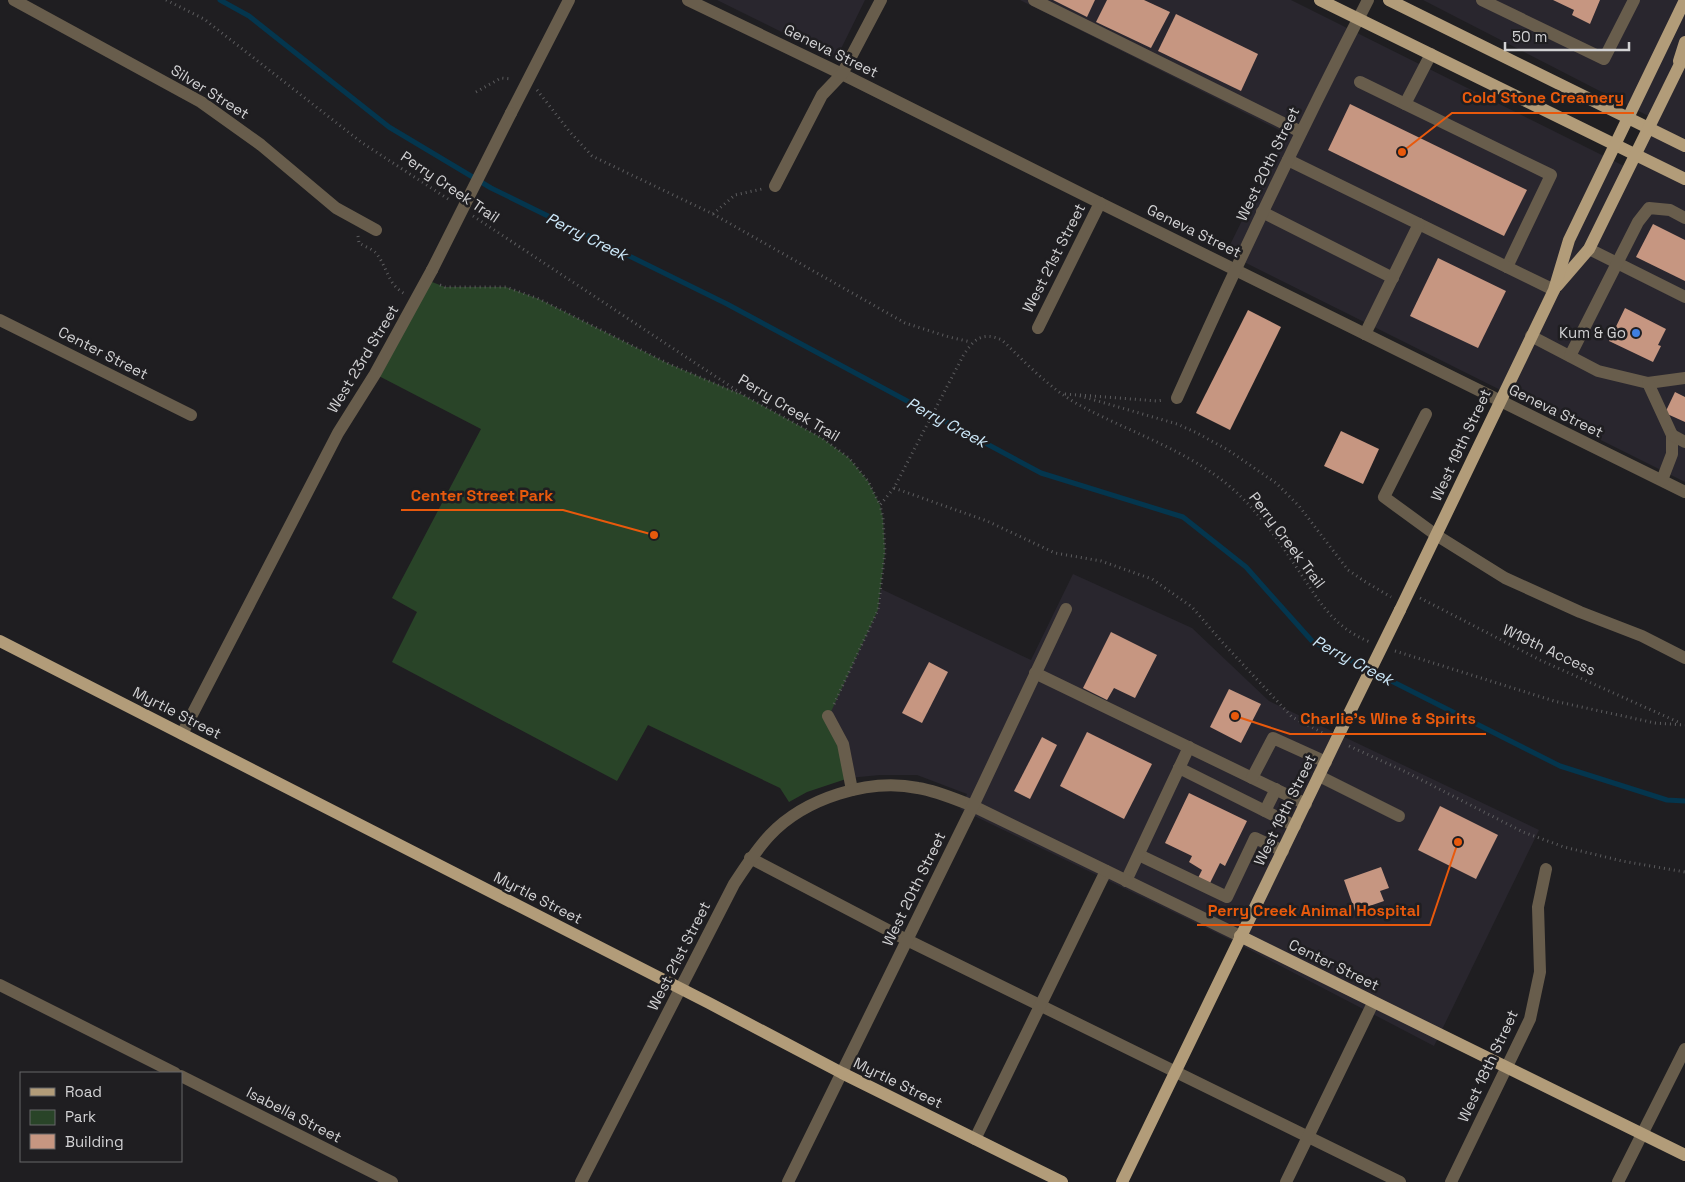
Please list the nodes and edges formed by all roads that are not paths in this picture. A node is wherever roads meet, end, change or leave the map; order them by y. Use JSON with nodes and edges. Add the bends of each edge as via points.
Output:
{"nodes":[{"id":1,"x":14,"y":0,"type":"edge"},
{"id":2,"x":569,"y":0,"type":"edge"},
{"id":3,"x":688,"y":0,"type":"edge"},
{"id":4,"x":881,"y":0,"type":"edge"},
{"id":5,"x":1034,"y":0,"type":"edge"},
{"id":6,"x":1320,"y":0,"type":"edge"},
{"id":7,"x":1368,"y":0,"type":"edge"},
{"id":8,"x":1389,"y":0,"type":"edge"},
{"id":9,"x":1482,"y":0,"type":"edge"},
{"id":10,"x":1634,"y":0,"type":"edge"},
{"id":11,"x":1685,"y":0,"type":"edge"},
{"id":12,"x":710,"y":5,"type":"edge"},
{"id":13,"x":1358,"y":19,"type":"junction"},
{"id":14,"x":1685,"y":42,"type":"edge"},
{"id":15,"x":1430,"y":54,"type":"junction"},
{"id":16,"x":1685,"y":54,"type":"edge"},
{"id":17,"x":1676,"y":71,"type":"junction"},
{"id":18,"x":842,"y":74,"type":"junction"},
{"id":19,"x":1360,"y":82,"type":"dead end"},
{"id":20,"x":1405,"y":104,"type":"junction"},
{"id":21,"x":1628,"y":118,"type":"junction"},
{"id":22,"x":1648,"y":129,"type":"junction"},
{"id":23,"x":1301,"y":132,"type":"junction"},
{"id":24,"x":1614,"y":145,"type":"junction"},
{"id":25,"x":1685,"y":146,"type":"edge"},
{"id":26,"x":1636,"y":155,"type":"junction"},
{"id":27,"x":1288,"y":160,"type":"junction"},
{"id":28,"x":1685,"y":179,"type":"edge"},
{"id":29,"x":775,"y":186,"type":"road end"},
{"id":30,"x":1100,"y":203,"type":"junction"},
{"id":31,"x":1262,"y":212,"type":"junction"},
{"id":32,"x":1685,"y":218,"type":"edge"},
{"id":33,"x":1419,"y":224,"type":"junction"},
{"id":34,"x":376,"y":230,"type":"dead end"},
{"id":35,"x":1589,"y":249,"type":"junction"},
{"id":36,"x":1617,"y":264,"type":"junction"},
{"id":37,"x":1507,"y":267,"type":"junction"},
{"id":38,"x":1234,"y":270,"type":"junction"},
{"id":39,"x":1392,"y":278,"type":"junction"},
{"id":40,"x":1554,"y":290,"type":"junction"},
{"id":41,"x":1685,"y":297,"type":"edge"},
{"id":42,"x":0,"y":320,"type":"edge"},
{"id":43,"x":1038,"y":328,"type":"dead end"},
{"id":44,"x":1365,"y":334,"type":"junction"},
{"id":45,"x":1531,"y":336,"type":"junction"},
{"id":46,"x":1570,"y":356,"type":"junction"},
{"id":47,"x":1685,"y":378,"type":"edge"},
{"id":48,"x":1648,"y":383,"type":"junction"},
{"id":49,"x":1177,"y":398,"type":"road end"},
{"id":50,"x":1500,"y":401,"type":"junction"},
{"id":51,"x":1426,"y":414,"type":"dead end"},
{"id":52,"x":190,"y":415,"type":"dead end"},
{"id":53,"x":1672,"y":435,"type":"junction"},
{"id":54,"x":1685,"y":442,"type":"edge"},
{"id":55,"x":1662,"y":480,"type":"junction"},
{"id":56,"x":1685,"y":492,"type":"edge"},
{"id":57,"x":1436,"y":535,"type":"junction"},
{"id":58,"x":1066,"y":609,"type":"dead end"},
{"id":59,"x":0,"y":641,"type":"edge"},
{"id":60,"x":1685,"y":658,"type":"edge"},
{"id":61,"x":1035,"y":673,"type":"junction"},
{"id":62,"x":828,"y":716,"type":"road end"},
{"id":63,"x":182,"y":734,"type":"junction"},
{"id":64,"x":1189,"y":747,"type":"junction"},
{"id":65,"x":1326,"y":762,"type":"junction"},
{"id":66,"x":1179,"y":768,"type":"junction"},
{"id":67,"x":1319,"y":776,"type":"junction"},
{"id":68,"x":1252,"y":778,"type":"junction"},
{"id":69,"x":852,"y":790,"type":"junction"},
{"id":70,"x":1276,"y":790,"type":"junction"},
{"id":71,"x":1306,"y":804,"type":"junction"},
{"id":72,"x":973,"y":806,"type":"junction"},
{"id":73,"x":1265,"y":811,"type":"junction"},
{"id":74,"x":1399,"y":816,"type":"dead end"},
{"id":75,"x":1295,"y":826,"type":"junction"},
{"id":76,"x":1283,"y":851,"type":"junction"},
{"id":77,"x":1138,"y":855,"type":"junction"},
{"id":78,"x":750,"y":858,"type":"junction"},
{"id":79,"x":1546,"y":869,"type":"dead end"},
{"id":80,"x":1106,"y":871,"type":"junction"},
{"id":81,"x":1126,"y":881,"type":"junction"},
{"id":82,"x":1240,"y":936,"type":"junction"},
{"id":83,"x":907,"y":940,"type":"junction"},
{"id":84,"x":0,"y":985,"type":"edge"},
{"id":85,"x":680,"y":989,"type":"junction"},
{"id":86,"x":1373,"y":1003,"type":"junction"},
{"id":87,"x":1040,"y":1006,"type":"junction"},
{"id":88,"x":1685,"y":1050,"type":"edge"},
{"id":89,"x":1507,"y":1068,"type":"junction"},
{"id":90,"x":173,"y":1072,"type":"edge"},
{"id":91,"x":1175,"y":1072,"type":"junction"},
{"id":92,"x":842,"y":1073,"type":"junction"},
{"id":93,"x":182,"y":1077,"type":"edge"},
{"id":94,"x":1641,"y":1134,"type":"junction"},
{"id":95,"x":1308,"y":1137,"type":"junction"},
{"id":96,"x":975,"y":1139,"type":"junction"},
{"id":97,"x":1685,"y":1155,"type":"edge"},
{"id":98,"x":392,"y":1182,"type":"edge"},
{"id":99,"x":581,"y":1182,"type":"edge"},
{"id":100,"x":788,"y":1182,"type":"edge"},
{"id":101,"x":1062,"y":1182,"type":"edge"},
{"id":102,"x":1122,"y":1182,"type":"edge"},
{"id":103,"x":1286,"y":1182,"type":"edge"},
{"id":104,"x":1400,"y":1182,"type":"edge"},
{"id":105,"x":1452,"y":1182,"type":"edge"},
{"id":106,"x":1618,"y":1182,"type":"edge"}],
"edges":[{"from":1,"to":34,"type":"street","name":"Silver Street","via":[[201,102],[261,145],[336,208]]},
{"from":2,"to":63,"type":"street","name":"West 23rd Street","bridge":true,"via":[[417,300],[338,434]]},
{"from":3,"to":12,"type":"street","name":"Geneva Street"},
{"from":4,"to":18,"type":"street"},
{"from":5,"to":23,"type":"street"},
{"from":6,"to":13,"type":"main road"},
{"from":7,"to":13,"type":"street","name":"West 20th Street"},
{"from":8,"to":21,"type":"main road"},
{"from":9,"to":10,"type":"street","via":[[1604,59]]},
{"from":11,"to":21,"type":"main road","name":"West 19th Street"},
{"from":12,"to":18,"type":"street","name":"Geneva Street"},
{"from":13,"to":15,"type":"main road"},
{"from":13,"to":23,"type":"street","name":"West 20th Street"},
{"from":14,"to":17,"type":"main road"},
{"from":15,"to":20,"type":"street"},
{"from":15,"to":24,"type":"main road"},
{"from":16,"to":17,"type":"main road","name":"West 19th Street"},
{"from":17,"to":22,"type":"main road","name":"West 19th Street"},
{"from":18,"to":29,"type":"street","via":[[822,95]]},
{"from":18,"to":30,"type":"street","name":"Geneva Street"},
{"from":19,"to":20,"type":"street"},
{"from":20,"to":37,"type":"street","via":[[1551,175]]},
{"from":21,"to":22,"type":"main road"},
{"from":21,"to":24,"type":"main road","name":"West 19th Street"},
{"from":22,"to":25,"type":"main road"},
{"from":22,"to":26,"type":"main road","name":"West 19th Street"},
{"from":23,"to":27,"type":"street","name":"West 20th Street"},
{"from":24,"to":26,"type":"main road"},
{"from":24,"to":40,"type":"main road","name":"West 19th Street","via":[[1569,240]]},
{"from":26,"to":28,"type":"main road"},
{"from":26,"to":35,"type":"main road","name":"West 19th Street"},
{"from":27,"to":31,"type":"street","name":"West 20th Street"},
{"from":27,"to":33,"type":"street"},
{"from":30,"to":38,"type":"street","name":"Geneva Street"},
{"from":30,"to":43,"type":"street","name":"West 21st Street"},
{"from":31,"to":38,"type":"street","name":"West 20th Street"},
{"from":31,"to":39,"type":"street"},
{"from":32,"to":36,"type":"street","via":[[1670,210],[1649,208],[1638,222]]},
{"from":33,"to":37,"type":"street"},
{"from":33,"to":39,"type":"street"},
{"from":35,"to":36,"type":"street"},
{"from":35,"to":40,"type":"main road","name":"West 19th Street"},
{"from":36,"to":41,"type":"street"},
{"from":36,"to":46,"type":"street"},
{"from":37,"to":40,"type":"street"},
{"from":38,"to":44,"type":"street","name":"Geneva Street"},
{"from":38,"to":49,"type":"street","name":"West 20th Street"},
{"from":39,"to":44,"type":"street"},
{"from":40,"to":45,"type":"main road","name":"West 19th Street"},
{"from":42,"to":52,"type":"street","name":"Center Street"},
{"from":44,"to":50,"type":"street","name":"Geneva Street"},
{"from":45,"to":46,"type":"street"},
{"from":45,"to":50,"type":"main road","name":"West 19th Street"},
{"from":46,"to":48,"type":"street","via":[[1598,371]]},
{"from":47,"to":48,"type":"street"},
{"from":48,"to":53,"type":"street"},
{"from":50,"to":55,"type":"street","name":"Geneva Street"},
{"from":50,"to":57,"type":"main road","name":"West 19th Street"},
{"from":51,"to":57,"type":"street","via":[[1384,497]]},
{"from":53,"to":54,"type":"street"},
{"from":53,"to":55,"type":"street","via":[[1672,454]]},
{"from":55,"to":56,"type":"street","name":"Geneva Street"},
{"from":57,"to":60,"type":"street","via":[[1505,578],[1642,636]]},
{"from":57,"to":65,"type":"main road","name":"West 19th Street","bridge":true},
{"from":58,"to":61,"type":"street","name":"West 20th Street"},
{"from":59,"to":63,"type":"main road","name":"Myrtle Street"},
{"from":61,"to":64,"type":"street"},
{"from":61,"to":72,"type":"street","name":"West 20th Street"},
{"from":62,"to":69,"type":"street","via":[[843,744]]},
{"from":63,"to":85,"type":"main road","name":"Myrtle Street"},
{"from":64,"to":66,"type":"street"},
{"from":64,"to":68,"type":"street"},
{"from":65,"to":67,"type":"main road","name":"West 19th Street"},
{"from":65,"to":68,"type":"street","via":[[1272,738]]},
{"from":66,"to":73,"type":"street"},
{"from":66,"to":77,"type":"street"},
{"from":67,"to":71,"type":"main road","name":"West 19th Street"},
{"from":67,"to":74,"type":"street"},
{"from":68,"to":70,"type":"street"},
{"from":69,"to":72,"type":"street","name":"Center Street","via":[[917,787]]},
{"from":69,"to":78,"type":"street","name":"West 21st Street","via":[[793,816],[771,833]]},
{"from":70,"to":71,"type":"street"},
{"from":70,"to":73,"type":"street"},
{"from":71,"to":75,"type":"main road","name":"West 19th Street"},
{"from":72,"to":80,"type":"street","name":"Center Street"},
{"from":72,"to":83,"type":"street","name":"West 20th Street"},
{"from":73,"to":75,"type":"street"},
{"from":75,"to":76,"type":"main road","name":"West 19th Street"},
{"from":76,"to":77,"type":"street","via":[[1256,838],[1227,897]]},
{"from":76,"to":82,"type":"main road","name":"West 19th Street"},
{"from":77,"to":81,"type":"street"},
{"from":78,"to":83,"type":"street"},
{"from":78,"to":85,"type":"street","name":"West 21st Street"},
{"from":79,"to":89,"type":"street","name":"West 18th Street","via":[[1538,907],[1540,972],[1530,1019]]},
{"from":80,"to":81,"type":"street","name":"Center Street"},
{"from":80,"to":87,"type":"street"},
{"from":81,"to":82,"type":"street","name":"Center Street"},
{"from":82,"to":86,"type":"main road","name":"Center Street"},
{"from":82,"to":91,"type":"main road","name":"West 19th Street"},
{"from":83,"to":87,"type":"street"},
{"from":83,"to":92,"type":"street","name":"West 20th Street"},
{"from":84,"to":90,"type":"street"},
{"from":85,"to":92,"type":"main road","name":"Myrtle Street"},
{"from":85,"to":99,"type":"street","name":"West 21st Street"},
{"from":86,"to":89,"type":"main road","name":"Center Street"},
{"from":86,"to":95,"type":"street"},
{"from":87,"to":91,"type":"street"},
{"from":87,"to":96,"type":"street"},
{"from":88,"to":94,"type":"street"},
{"from":89,"to":94,"type":"main road","name":"Center Street"},
{"from":89,"to":105,"type":"street","name":"West 18th Street"},
{"from":91,"to":95,"type":"street"},
{"from":91,"to":102,"type":"main road","name":"West 19th Street"},
{"from":92,"to":96,"type":"main road","name":"Myrtle Street"},
{"from":92,"to":100,"type":"street","name":"West 20th Street"},
{"from":93,"to":98,"type":"street","name":"Isabella Street"},
{"from":94,"to":97,"type":"main road","name":"Center Street"},
{"from":94,"to":106,"type":"street"},
{"from":95,"to":103,"type":"street"},
{"from":95,"to":104,"type":"street"},
{"from":96,"to":101,"type":"main road","name":"Myrtle Street"}]}
